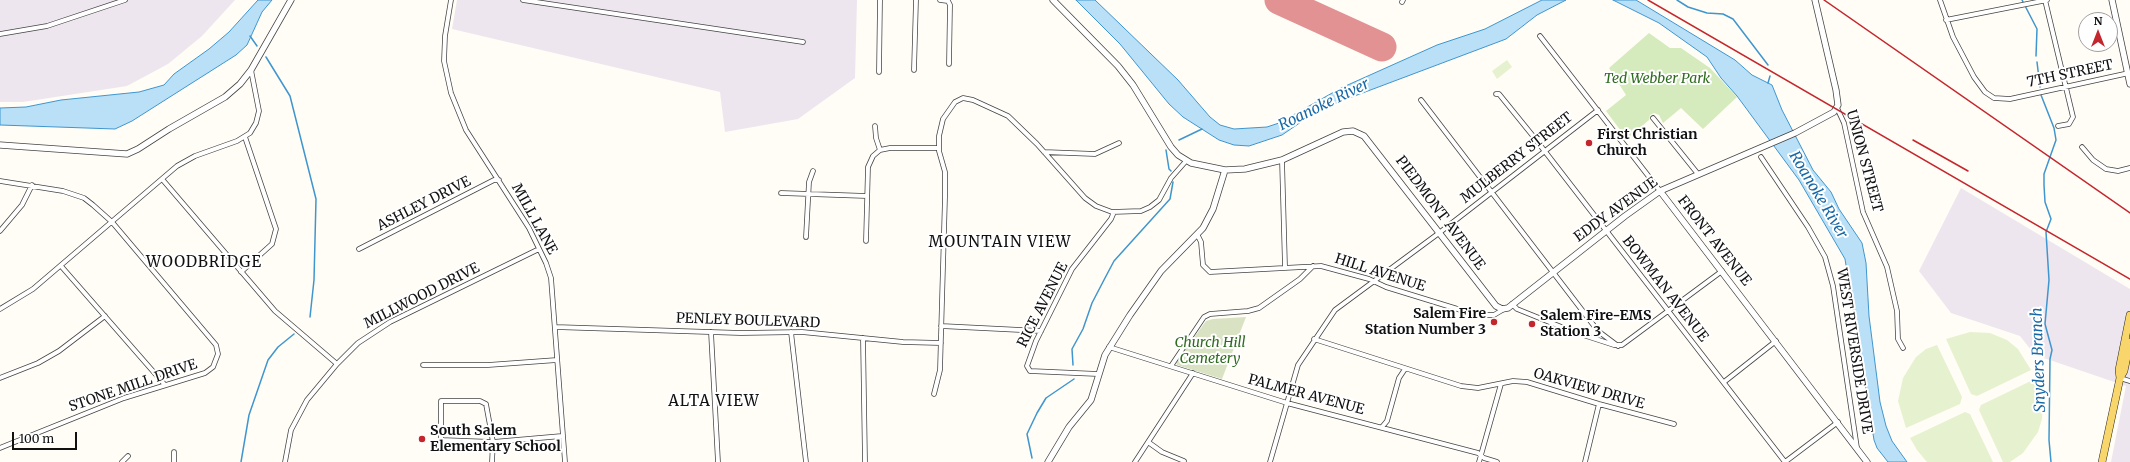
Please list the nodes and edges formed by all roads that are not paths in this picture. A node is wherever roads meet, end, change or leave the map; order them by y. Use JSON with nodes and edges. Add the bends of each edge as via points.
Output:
{"nodes":[{"id":1,"x":125,"y":0,"type":"edge"},
{"id":2,"x":291,"y":0,"type":"edge"},
{"id":3,"x":451,"y":0,"type":"edge"},
{"id":4,"x":523,"y":0,"type":"edge"},
{"id":5,"x":880,"y":0,"type":"edge"},
{"id":6,"x":916,"y":0,"type":"edge"},
{"id":7,"x":940,"y":0,"type":"edge"},
{"id":8,"x":1053,"y":0,"type":"edge"},
{"id":9,"x":1815,"y":0,"type":"edge"},
{"id":10,"x":1940,"y":0,"type":"edge"},
{"id":11,"x":2046,"y":0,"type":"edge"},
{"id":12,"x":2112,"y":0,"type":"edge"},
{"id":13,"x":1946,"y":20,"type":"junction"},
{"id":14,"x":0,"y":34,"type":"edge"},
{"id":15,"x":1540,"y":36,"type":"dead end"},
{"id":16,"x":803,"y":42,"type":"dead end"},
{"id":17,"x":949,"y":64,"type":"dead end"},
{"id":18,"x":251,"y":70,"type":"junction"},
{"id":19,"x":914,"y":70,"type":"dead end"},
{"id":20,"x":879,"y":72,"type":"dead end"},
{"id":21,"x":2129,"y":73,"type":"edge"},
{"id":22,"x":2130,"y":84,"type":"edge"},
{"id":23,"x":2065,"y":86,"type":"junction"},
{"id":24,"x":1496,"y":94,"type":"dead end"},
{"id":25,"x":1421,"y":100,"type":"dead end"},
{"id":26,"x":1837,"y":108,"type":"junction"},
{"id":27,"x":1598,"y":110,"type":"junction"},
{"id":28,"x":1653,"y":118,"type":"dead end"},
{"id":29,"x":875,"y":126,"type":"dead end"},
{"id":30,"x":2058,"y":126,"type":"dead end"},
{"id":31,"x":245,"y":137,"type":"junction"},
{"id":32,"x":1119,"y":143,"type":"dead end"},
{"id":33,"x":0,"y":145,"type":"edge"},
{"id":34,"x":2082,"y":147,"type":"dead end"},
{"id":35,"x":939,"y":148,"type":"junction"},
{"id":36,"x":880,"y":150,"type":"junction"},
{"id":37,"x":1544,"y":151,"type":"junction"},
{"id":38,"x":1044,"y":152,"type":"junction"},
{"id":39,"x":1761,"y":157,"type":"dead end"},
{"id":40,"x":1282,"y":160,"type":"junction"},
{"id":41,"x":1186,"y":161,"type":"junction"},
{"id":42,"x":2130,"y":168,"type":"edge"},
{"id":43,"x":1225,"y":170,"type":"junction"},
{"id":44,"x":813,"y":171,"type":"dead end"},
{"id":45,"x":1698,"y":174,"type":"junction"},
{"id":46,"x":162,"y":179,"type":"junction"},
{"id":47,"x":500,"y":180,"type":"junction"},
{"id":48,"x":0,"y":181,"type":"edge"},
{"id":49,"x":32,"y":185,"type":"junction"},
{"id":50,"x":1660,"y":191,"type":"junction"},
{"id":51,"x":1491,"y":192,"type":"junction"},
{"id":52,"x":781,"y":193,"type":"dead end"},
{"id":53,"x":808,"y":194,"type":"junction"},
{"id":54,"x":867,"y":196,"type":"junction"},
{"id":55,"x":1114,"y":212,"type":"junction"},
{"id":56,"x":112,"y":222,"type":"junction"},
{"id":57,"x":0,"y":231,"type":"edge"},
{"id":58,"x":1606,"y":231,"type":"junction"},
{"id":59,"x":1439,"y":233,"type":"junction"},
{"id":60,"x":1198,"y":236,"type":"junction"},
{"id":61,"x":806,"y":237,"type":"dead end"},
{"id":62,"x":866,"y":241,"type":"dead end"},
{"id":63,"x":359,"y":249,"type":"dead end"},
{"id":64,"x":539,"y":249,"type":"junction"},
{"id":65,"x":61,"y":266,"type":"junction"},
{"id":66,"x":1313,"y":266,"type":"junction"},
{"id":67,"x":1285,"y":268,"type":"junction"},
{"id":68,"x":1722,"y":271,"type":"junction"},
{"id":69,"x":241,"y":272,"type":"junction"},
{"id":70,"x":1553,"y":272,"type":"junction"},
{"id":71,"x":1374,"y":282,"type":"junction"},
{"id":72,"x":1512,"y":304,"type":"junction"},
{"id":73,"x":0,"y":308,"type":"edge"},
{"id":74,"x":1505,"y":309,"type":"junction"},
{"id":75,"x":1668,"y":312,"type":"junction"},
{"id":76,"x":2130,"y":315,"type":"edge"},
{"id":77,"x":105,"y":316,"type":"junction"},
{"id":78,"x":941,"y":326,"type":"junction"},
{"id":79,"x":555,"y":327,"type":"junction"},
{"id":80,"x":1041,"y":331,"type":"junction"},
{"id":81,"x":711,"y":332,"type":"junction"},
{"id":82,"x":791,"y":332,"type":"junction"},
{"id":83,"x":863,"y":338,"type":"junction"},
{"id":84,"x":1314,"y":339,"type":"junction"},
{"id":85,"x":1776,"y":341,"type":"junction"},
{"id":86,"x":2130,"y":342,"type":"edge"},
{"id":87,"x":940,"y":343,"type":"junction"},
{"id":88,"x":1618,"y":346,"type":"junction"},
{"id":89,"x":1109,"y":347,"type":"junction"},
{"id":90,"x":1903,"y":348,"type":"dead end"},
{"id":91,"x":557,"y":360,"type":"junction"},
{"id":92,"x":337,"y":364,"type":"junction"},
{"id":93,"x":423,"y":365,"type":"dead end"},
{"id":94,"x":1172,"y":366,"type":"junction"},
{"id":95,"x":1405,"y":369,"type":"junction"},
{"id":96,"x":1193,"y":373,"type":"junction"},
{"id":97,"x":1098,"y":374,"type":"junction"},
{"id":98,"x":0,"y":378,"type":"edge"},
{"id":99,"x":2120,"y":378,"type":"junction"},
{"id":100,"x":2130,"y":381,"type":"edge"},
{"id":101,"x":1724,"y":382,"type":"junction"},
{"id":102,"x":1501,"y":384,"type":"junction"},
{"id":103,"x":165,"y":385,"type":"junction"},
{"id":104,"x":934,"y":394,"type":"dead end"},
{"id":105,"x":1287,"y":403,"type":"junction"},
{"id":106,"x":1599,"y":404,"type":"junction"},
{"id":107,"x":1838,"y":422,"type":"junction"},
{"id":108,"x":1674,"y":424,"type":"dead end"},
{"id":109,"x":1382,"y":427,"type":"junction"},
{"id":110,"x":562,"y":436,"type":"junction"},
{"id":111,"x":493,"y":442,"type":"junction"},
{"id":112,"x":1148,"y":442,"type":"junction"},
{"id":113,"x":0,"y":448,"type":"edge"},
{"id":114,"x":1857,"y":448,"type":"junction"},
{"id":115,"x":174,"y":452,"type":"dead end"},
{"id":116,"x":128,"y":456,"type":"dead end"},
{"id":117,"x":1481,"y":456,"type":"junction"},
{"id":118,"x":1184,"y":461,"type":"dead end"},
{"id":119,"x":122,"y":462,"type":"edge"},
{"id":120,"x":174,"y":462,"type":"edge"},
{"id":121,"x":286,"y":462,"type":"edge"},
{"id":122,"x":492,"y":462,"type":"edge"},
{"id":123,"x":565,"y":462,"type":"edge"},
{"id":124,"x":718,"y":462,"type":"edge"},
{"id":125,"x":806,"y":462,"type":"edge"},
{"id":126,"x":865,"y":462,"type":"edge"},
{"id":127,"x":1048,"y":462,"type":"edge"},
{"id":128,"x":1135,"y":462,"type":"edge"},
{"id":129,"x":1270,"y":462,"type":"edge"},
{"id":130,"x":1480,"y":462,"type":"edge"},
{"id":131,"x":1497,"y":462,"type":"edge"},
{"id":132,"x":1585,"y":462,"type":"edge"},
{"id":133,"x":1785,"y":462,"type":"edge"},
{"id":134,"x":1867,"y":462,"type":"edge"},
{"id":135,"x":2102,"y":462,"type":"edge"}],
"edges":[{"from":1,"to":14,"type":"street","via":[[47,26]]},
{"from":2,"to":18,"type":"street"},
{"from":3,"to":47,"type":"street","name":"MILL LANE","via":[[444,50],[447,79],[466,130]]},
{"from":4,"to":16,"type":"street"},
{"from":5,"to":20,"type":"street"},
{"from":6,"to":19,"type":"street"},
{"from":7,"to":17,"type":"street","via":[[948,1],[950,5]]},
{"from":8,"to":41,"type":"street","via":[[1126,75],[1171,147]]},
{"from":9,"to":26,"type":"street","name":"UNION STREET","via":[[1836,90]]},
{"from":10,"to":13,"type":"street","name":"7TH STREET"},
{"from":11,"to":13,"type":"street"},
{"from":11,"to":23,"type":"street"},
{"from":12,"to":21,"type":"street"},
{"from":13,"to":23,"type":"street","name":"7TH STREET","via":[[1981,87],[1994,98],[2005,100]]},
{"from":15,"to":27,"type":"street","name":"FRONT AVENUE"},
{"from":18,"to":31,"type":"street","via":[[259,111],[254,128]]},
{"from":18,"to":33,"type":"street","via":[[225,98],[130,153],[95,153]]},
{"from":21,"to":22,"type":"street"},
{"from":21,"to":23,"type":"street","name":"7TH STREET"},
{"from":23,"to":30,"type":"street","via":[[2073,117],[2068,124]]},
{"from":24,"to":37,"type":"street","name":"BOWMAN AVENUE","via":[[1499,94]]},
{"from":25,"to":51,"type":"street"},
{"from":26,"to":45,"type":"street","name":"EDDY AVENUE","via":[[1831,115],[1795,133]]},
{"from":26,"to":90,"type":"street","name":"UNION STREET","via":[[1844,123],[1863,212],[1887,267],[1897,311],[1898,339]]},
{"from":27,"to":37,"type":"street","name":"MULBERRY STREET"},
{"from":27,"to":50,"type":"street","name":"FRONT AVENUE"},
{"from":28,"to":45,"type":"street"},
{"from":29,"to":36,"type":"street"},
{"from":31,"to":46,"type":"street","via":[[184,161]]},
{"from":31,"to":69,"type":"street","via":[[276,229],[272,244]]},
{"from":32,"to":38,"type":"street","via":[[1095,154]]},
{"from":34,"to":42,"type":"street","via":[[2093,160],[2106,169],[2118,171]]},
{"from":35,"to":36,"type":"street"},
{"from":35,"to":38,"type":"street","via":[[940,128],[946,113],[955,102],[967,98],[1008,116]]},
{"from":35,"to":78,"type":"street","via":[[945,172]]},
{"from":36,"to":54,"type":"street","via":[[869,164]]},
{"from":37,"to":51,"type":"street","name":"MULBERRY STREET"},
{"from":37,"to":58,"type":"street","name":"BOWMAN AVENUE"},
{"from":38,"to":55,"type":"street","via":[[1085,198],[1096,206]]},
{"from":39,"to":114,"type":"street","name":"WEST RIVERSIDE DRIVE","via":[[1825,257],[1833,286]]},
{"from":40,"to":43,"type":"street","via":[[1252,168]]},
{"from":40,"to":59,"type":"street","name":"PIEDMONT AVENUE","via":[[1343,132],[1355,132],[1364,136]]},
{"from":40,"to":67,"type":"street"},
{"from":41,"to":43,"type":"street"},
{"from":41,"to":55,"type":"street","via":[[1171,178],[1155,204],[1141,211]]},
{"from":43,"to":60,"type":"street","via":[[1213,209]]},
{"from":44,"to":53,"type":"street","via":[[809,179]]},
{"from":45,"to":50,"type":"street","name":"EDDY AVENUE"},
{"from":46,"to":56,"type":"street"},
{"from":46,"to":69,"type":"street"},
{"from":47,"to":63,"type":"street","name":"ASHLEY DRIVE","via":[[494,180]]},
{"from":47,"to":64,"type":"street","name":"MILL LANE"},
{"from":48,"to":49,"type":"street","name":"STONE MILL DRIVE"},
{"from":49,"to":56,"type":"street","name":"STONE MILL DRIVE","via":[[84,198]]},
{"from":49,"to":57,"type":"street","via":[[22,205]]},
{"from":50,"to":58,"type":"street","name":"EDDY AVENUE"},
{"from":50,"to":68,"type":"street","name":"FRONT AVENUE"},
{"from":51,"to":59,"type":"street","name":"MULBERRY STREET"},
{"from":51,"to":70,"type":"street"},
{"from":52,"to":53,"type":"street"},
{"from":53,"to":54,"type":"street"},
{"from":53,"to":61,"type":"street"},
{"from":54,"to":62,"type":"street"},
{"from":55,"to":80,"type":"street","name":"RICE AVENUE","via":[[1072,269]]},
{"from":56,"to":65,"type":"street"},
{"from":56,"to":103,"type":"street","name":"STONE MILL DRIVE","via":[[216,345],[216,363],[208,372]]},
{"from":58,"to":70,"type":"street","name":"EDDY AVENUE"},
{"from":58,"to":75,"type":"street","name":"BOWMAN AVENUE"},
{"from":59,"to":71,"type":"street","name":"MULBERRY STREET"},
{"from":59,"to":74,"type":"street","name":"PIEDMONT AVENUE","via":[[1496,306]]},
{"from":60,"to":67,"type":"street","name":"HILL AVENUE","via":[[1204,268],[1210,272]]},
{"from":60,"to":89,"type":"street","via":[[1161,272]]},
{"from":64,"to":79,"type":"street","name":"MILL LANE","via":[[552,278]]},
{"from":64,"to":92,"type":"street","name":"MILLWOOD DRIVE","via":[[381,326],[358,343]]},
{"from":65,"to":73,"type":"street","via":[[24,296]]},
{"from":65,"to":77,"type":"street"},
{"from":66,"to":67,"type":"street","name":"HILL AVENUE"},
{"from":66,"to":71,"type":"street","name":"HILL AVENUE","via":[[1326,267]]},
{"from":66,"to":94,"type":"street","via":[[1300,279],[1259,308],[1204,317]]},
{"from":68,"to":75,"type":"street"},
{"from":68,"to":85,"type":"street","name":"FRONT AVENUE"},
{"from":69,"to":92,"type":"street","via":[[280,315]]},
{"from":70,"to":72,"type":"street","name":"EDDY AVENUE"},
{"from":70,"to":88,"type":"street","via":[[1598,331]]},
{"from":71,"to":74,"type":"street","name":"HILL AVENUE","via":[[1477,315],[1494,315]]},
{"from":71,"to":84,"type":"street","name":"MULBERRY STREET","via":[[1335,310]]},
{"from":72,"to":74,"type":"street","name":"EDDY AVENUE"},
{"from":72,"to":88,"type":"street","via":[[1517,309],[1569,330]]},
{"from":75,"to":88,"type":"street","via":[[1632,340]]},
{"from":75,"to":101,"type":"street","name":"BOWMAN AVENUE"},
{"from":76,"to":99,"type":"main road","via":[[2119,370]]},
{"from":77,"to":98,"type":"street","via":[[59,351],[38,363]]},
{"from":77,"to":103,"type":"street"},
{"from":78,"to":80,"type":"street"},
{"from":78,"to":87,"type":"street"},
{"from":79,"to":81,"type":"street","name":"PENLEY BOULEVARD"},
{"from":79,"to":91,"type":"street","name":"MILL LANE"},
{"from":80,"to":97,"type":"street","name":"RICE AVENUE","via":[[1028,362],[1030,372]]},
{"from":81,"to":82,"type":"street","name":"PENLEY BOULEVARD"},
{"from":81,"to":124,"type":"street"},
{"from":82,"to":83,"type":"street","name":"PENLEY BOULEVARD"},
{"from":82,"to":125,"type":"street"},
{"from":83,"to":87,"type":"street","name":"PENLEY BOULEVARD"},
{"from":83,"to":126,"type":"street"},
{"from":84,"to":95,"type":"street","name":"OAKVIEW DRIVE"},
{"from":84,"to":105,"type":"street","name":"MULBERRY STREET","via":[[1298,365]]},
{"from":85,"to":101,"type":"street"},
{"from":85,"to":107,"type":"street","name":"FRONT AVENUE"},
{"from":86,"to":99,"type":"main road"},
{"from":87,"to":104,"type":"street","via":[[940,370]]},
{"from":89,"to":94,"type":"street","name":"PALMER AVENUE"},
{"from":89,"to":97,"type":"street"},
{"from":91,"to":93,"type":"street","via":[[488,365]]},
{"from":91,"to":110,"type":"street","name":"MILL LANE"},
{"from":92,"to":121,"type":"street","name":"MILLWOOD DRIVE","via":[[311,394],[295,424]]},
{"from":94,"to":96,"type":"street","name":"PALMER AVENUE"},
{"from":95,"to":102,"type":"street","name":"OAKVIEW DRIVE","via":[[1472,388]]},
{"from":95,"to":109,"type":"street","via":[[1399,378],[1387,421]]},
{"from":96,"to":105,"type":"street","name":"PALMER AVENUE"},
{"from":96,"to":112,"type":"street"},
{"from":97,"to":127,"type":"street","via":[[1091,400],[1069,427]]},
{"from":99,"to":100,"type":"street"},
{"from":99,"to":135,"type":"main road"},
{"from":101,"to":133,"type":"street","name":"BOWMAN AVENUE"},
{"from":102,"to":106,"type":"street","name":"OAKVIEW DRIVE","via":[[1528,382]]},
{"from":102,"to":117,"type":"street"},
{"from":103,"to":113,"type":"street","name":"STONE MILL DRIVE","via":[[124,398]]},
{"from":105,"to":109,"type":"street","name":"PALMER AVENUE"},
{"from":105,"to":129,"type":"street","name":"MULBERRY STREET"},
{"from":106,"to":108,"type":"street","name":"OAKVIEW DRIVE"},
{"from":106,"to":132,"type":"street"},
{"from":107,"to":114,"type":"street","name":"FRONT AVENUE"},
{"from":107,"to":133,"type":"street"},
{"from":109,"to":117,"type":"street","name":"PALMER AVENUE","via":[[1478,453]]},
{"from":110,"to":111,"type":"street"},
{"from":110,"to":123,"type":"street","name":"MILL LANE"},
{"from":111,"to":111,"type":"street","via":[[487,407],[483,402],[441,401],[441,440]]},
{"from":111,"to":122,"type":"street"},
{"from":112,"to":118,"type":"street","via":[[1162,452]]},
{"from":112,"to":128,"type":"street"},
{"from":114,"to":134,"type":"street","name":"FRONT AVENUE"},
{"from":115,"to":120,"type":"street"},
{"from":116,"to":119,"type":"street"},
{"from":117,"to":130,"type":"street"},
{"from":117,"to":131,"type":"street","name":"PALMER AVENUE"}]}
